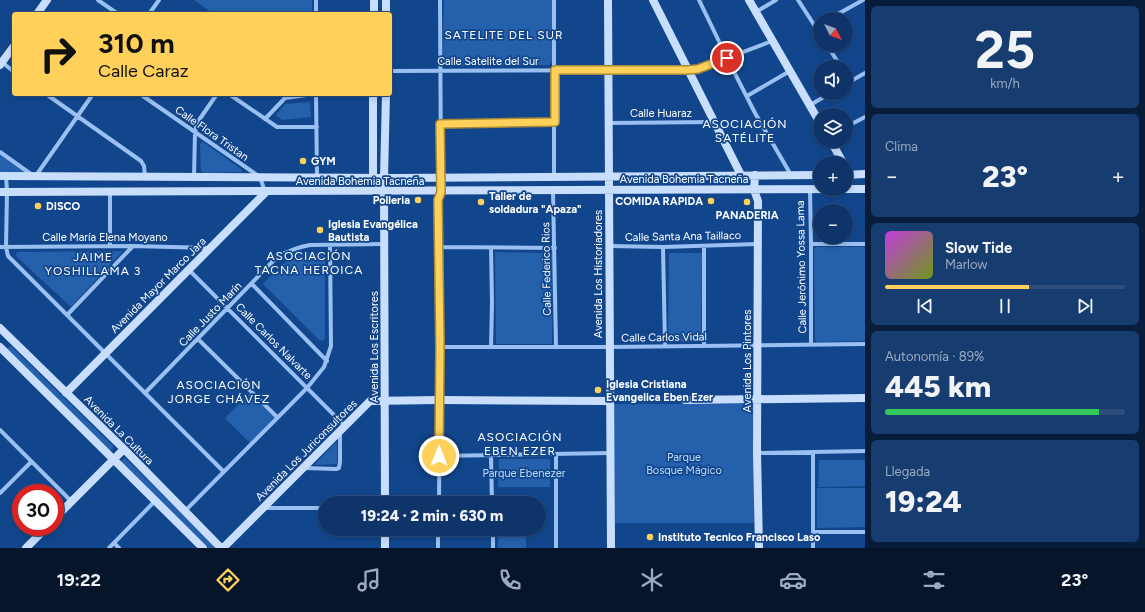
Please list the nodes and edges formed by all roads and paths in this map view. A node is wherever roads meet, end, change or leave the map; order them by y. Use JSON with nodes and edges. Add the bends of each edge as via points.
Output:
{"nodes":[{"id":1,"x":47,"y":0,"type":"edge"},
{"id":2,"x":98,"y":0,"type":"edge"},
{"id":3,"x":159,"y":0,"type":"edge"},
{"id":4,"x":316,"y":0,"type":"edge"},
{"id":5,"x":374,"y":0,"type":"edge"},
{"id":6,"x":386,"y":0,"type":"edge"},
{"id":7,"x":440,"y":0,"type":"edge"},
{"id":8,"x":554,"y":0,"type":"edge"},
{"id":9,"x":608,"y":0,"type":"edge"},
{"id":10,"x":653,"y":0,"type":"edge"},
{"id":11,"x":699,"y":0,"type":"edge"},
{"id":12,"x":749,"y":0,"type":"edge"},
{"id":13,"x":776,"y":0,"type":"edge"},
{"id":14,"x":798,"y":0,"type":"edge"},
{"id":15,"x":863,"y":0,"type":"edge"},
{"id":16,"x":38,"y":12,"type":"edge"},
{"id":17,"x":115,"y":12,"type":"edge"},
{"id":18,"x":150,"y":12,"type":"edge"},
{"id":19,"x":316,"y":12,"type":"edge"},
{"id":20,"x":374,"y":12,"type":"edge"},
{"id":21,"x":386,"y":12,"type":"edge"},
{"id":22,"x":756,"y":12,"type":"junction"},
{"id":23,"x":842,"y":12,"type":"edge"},
{"id":24,"x":813,"y":24,"type":"edge"},
{"id":25,"x":772,"y":41,"type":"junction"},
{"id":26,"x":12,"y":48,"type":"edge"},
{"id":27,"x":727,"y":58,"type":"junction"},
{"id":28,"x":1,"y":62,"type":"edge"},
{"id":29,"x":12,"y":70,"type":"edge"},
{"id":30,"x":440,"y":70,"type":"junction"},
{"id":31,"x":555,"y":70,"type":"junction"},
{"id":32,"x":608,"y":70,"type":"junction"},
{"id":33,"x":688,"y":70,"type":"junction"},
{"id":34,"x":392,"y":71,"type":"edge"},
{"id":35,"x":790,"y":71,"type":"junction"},
{"id":36,"x":865,"y":73,"type":"edge"},
{"id":37,"x":853,"y":80,"type":"edge"},
{"id":38,"x":49,"y":96,"type":"edge"},
{"id":39,"x":92,"y":96,"type":"edge"},
{"id":40,"x":143,"y":96,"type":"edge"},
{"id":41,"x":216,"y":96,"type":"edge"},
{"id":42,"x":232,"y":96,"type":"edge"},
{"id":43,"x":300,"y":96,"type":"edge"},
{"id":44,"x":315,"y":96,"type":"edge"},
{"id":45,"x":373,"y":96,"type":"edge"},
{"id":46,"x":386,"y":96,"type":"edge"},
{"id":47,"x":747,"y":96,"type":"junction"},
{"id":48,"x":819,"y":100,"type":"edge"},
{"id":49,"x":810,"y":105,"type":"junction"},
{"id":50,"x":813,"y":110,"type":"edge"},
{"id":51,"x":78,"y":116,"type":"junction"},
{"id":52,"x":865,"y":117,"type":"edge"},
{"id":53,"x":265,"y":119,"type":"junction"},
{"id":54,"x":555,"y":122,"type":"junction"},
{"id":55,"x":714,"y":122,"type":"junction"},
{"id":56,"x":608,"y":123,"type":"junction"},
{"id":57,"x":853,"y":123,"type":"edge"},
{"id":58,"x":440,"y":124,"type":"junction"},
{"id":59,"x":317,"y":127,"type":"junction"},
{"id":60,"x":195,"y":132,"type":"junction"},
{"id":61,"x":0,"y":152,"type":"edge"},
{"id":62,"x":853,"y":173,"type":"edge"},
{"id":63,"x":865,"y":174,"type":"edge"},
{"id":64,"x":741,"y":175,"type":"junction"},
{"id":65,"x":755,"y":175,"type":"junction"},
{"id":66,"x":792,"y":175,"type":"junction"},
{"id":67,"x":813,"y":175,"type":"edge"},
{"id":68,"x":3,"y":176,"type":"edge"},
{"id":69,"x":554,"y":176,"type":"junction"},
{"id":70,"x":608,"y":176,"type":"junction"},
{"id":71,"x":35,"y":177,"type":"junction"},
{"id":72,"x":145,"y":177,"type":"junction"},
{"id":73,"x":194,"y":177,"type":"junction"},
{"id":74,"x":260,"y":177,"type":"junction"},
{"id":75,"x":441,"y":177,"type":"junction"},
{"id":76,"x":317,"y":178,"type":"junction"},
{"id":77,"x":372,"y":178,"type":"junction"},
{"id":78,"x":384,"y":178,"type":"junction"},
{"id":79,"x":754,"y":190,"type":"junction"},
{"id":80,"x":810,"y":190,"type":"junction"},
{"id":81,"x":865,"y":190,"type":"edge"},
{"id":82,"x":554,"y":191,"type":"junction"},
{"id":83,"x":609,"y":191,"type":"junction"},
{"id":84,"x":4,"y":192,"type":"edge"},
{"id":85,"x":110,"y":192,"type":"junction"},
{"id":86,"x":266,"y":192,"type":"junction"},
{"id":87,"x":384,"y":192,"type":"junction"},
{"id":88,"x":441,"y":192,"type":"junction"},
{"id":89,"x":330,"y":244,"type":"junction"},
{"id":90,"x":384,"y":244,"type":"junction"},
{"id":91,"x":758,"y":244,"type":"junction"},
{"id":92,"x":811,"y":244,"type":"junction"},
{"id":93,"x":865,"y":244,"type":"edge"},
{"id":94,"x":110,"y":246,"type":"junction"},
{"id":95,"x":133,"y":246,"type":"junction"},
{"id":96,"x":610,"y":246,"type":"junction"},
{"id":97,"x":663,"y":246,"type":"junction"},
{"id":98,"x":704,"y":246,"type":"junction"},
{"id":99,"x":0,"y":247,"type":"edge"},
{"id":100,"x":6,"y":247,"type":"junction"},
{"id":101,"x":439,"y":247,"type":"junction"},
{"id":102,"x":211,"y":248,"type":"junction"},
{"id":103,"x":490,"y":248,"type":"junction"},
{"id":104,"x":555,"y":248,"type":"junction"},
{"id":105,"x":189,"y":270,"type":"junction"},
{"id":106,"x":252,"y":284,"type":"junction"},
{"id":107,"x":228,"y":308,"type":"junction"},
{"id":108,"x":67,"y":314,"type":"junction"},
{"id":109,"x":0,"y":328,"type":"edge"},
{"id":110,"x":9,"y":337,"type":"junction"},
{"id":111,"x":198,"y":339,"type":"junction"},
{"id":112,"x":811,"y":344,"type":"junction"},
{"id":113,"x":865,"y":344,"type":"edge"},
{"id":114,"x":704,"y":345,"type":"junction"},
{"id":115,"x":758,"y":345,"type":"junction"},
{"id":116,"x":0,"y":346,"type":"edge"},
{"id":117,"x":556,"y":346,"type":"junction"},
{"id":118,"x":664,"y":346,"type":"junction"},
{"id":119,"x":440,"y":347,"type":"junction"},
{"id":120,"x":491,"y":347,"type":"junction"},
{"id":121,"x":610,"y":347,"type":"junction"},
{"id":122,"x":106,"y":354,"type":"junction"},
{"id":123,"x":327,"y":361,"type":"junction"},
{"id":124,"x":307,"y":388,"type":"junction"},
{"id":125,"x":66,"y":393,"type":"junction"},
{"id":126,"x":145,"y":393,"type":"junction"},
{"id":127,"x":865,"y":398,"type":"edge"},
{"id":128,"x":385,"y":400,"type":"junction"},
{"id":129,"x":439,"y":400,"type":"junction"},
{"id":130,"x":685,"y":400,"type":"dead end"},
{"id":131,"x":758,"y":400,"type":"junction"},
{"id":132,"x":610,"y":401,"type":"junction"},
{"id":133,"x":277,"y":417,"type":"junction"},
{"id":134,"x":342,"y":429,"type":"junction"},
{"id":135,"x":0,"y":430,"type":"edge"},
{"id":136,"x":124,"y":449,"type":"junction"},
{"id":137,"x":865,"y":450,"type":"edge"},
{"id":138,"x":813,"y":452,"type":"junction"},
{"id":139,"x":610,"y":453,"type":"junction"},
{"id":140,"x":758,"y":453,"type":"junction"},
{"id":141,"x":556,"y":454,"type":"junction"},
{"id":142,"x":439,"y":456,"type":"junction"},
{"id":143,"x":491,"y":456,"type":"junction"},
{"id":144,"x":114,"y":459,"type":"junction"},
{"id":145,"x":31,"y":462,"type":"junction"},
{"id":146,"x":303,"y":468,"type":"junction"},
{"id":147,"x":223,"y":471,"type":"junction"},
{"id":148,"x":0,"y":493,"type":"edge"},
{"id":149,"x":385,"y":496,"type":"edge"},
{"id":150,"x":439,"y":496,"type":"edge"},
{"id":151,"x":492,"y":496,"type":"edge"},
{"id":152,"x":156,"y":501,"type":"junction"},
{"id":153,"x":72,"y":502,"type":"junction"},
{"id":154,"x":263,"y":508,"type":"junction"},
{"id":155,"x":318,"y":508,"type":"edge"},
{"id":156,"x":64,"y":510,"type":"edge"},
{"id":157,"x":185,"y":511,"type":"junction"},
{"id":158,"x":813,"y":532,"type":"junction"},
{"id":159,"x":865,"y":532,"type":"edge"},
{"id":160,"x":38,"y":536,"type":"edge"},
{"id":161,"x":385,"y":536,"type":"edge"},
{"id":162,"x":438,"y":536,"type":"edge"},
{"id":163,"x":493,"y":536,"type":"edge"},
{"id":164,"x":114,"y":543,"type":"junction"},
{"id":165,"x":26,"y":548,"type":"edge"},
{"id":166,"x":110,"y":548,"type":"edge"},
{"id":167,"x":119,"y":548,"type":"edge"},
{"id":168,"x":203,"y":548,"type":"edge"},
{"id":169,"x":222,"y":548,"type":"edge"},
{"id":170,"x":385,"y":548,"type":"edge"},
{"id":171,"x":438,"y":548,"type":"edge"},
{"id":172,"x":493,"y":548,"type":"edge"},
{"id":173,"x":556,"y":548,"type":"edge"},
{"id":174,"x":611,"y":548,"type":"edge"},
{"id":175,"x":759,"y":548,"type":"edge"},
{"id":176,"x":813,"y":548,"type":"edge"}],
"edges":[{"from":1,"to":16,"type":"street"},
{"from":2,"to":17,"type":"street"},
{"from":3,"to":18,"type":"street"},
{"from":4,"to":19,"type":"street"},
{"from":5,"to":20,"type":"street"},
{"from":6,"to":21,"type":"street"},
{"from":7,"to":30,"type":"street"},
{"from":8,"to":31,"type":"street"},
{"from":9,"to":32,"type":"street","name":"Avenida Los Historiadores"},
{"from":10,"to":33,"type":"street"},
{"from":11,"to":27,"type":"street"},
{"from":12,"to":22,"type":"street"},
{"from":13,"to":22,"type":"street"},
{"from":14,"to":24,"type":"street"},
{"from":15,"to":23,"type":"street"},
{"from":22,"to":25,"type":"street"},
{"from":25,"to":27,"type":"street","name":"Calle Satelite del Sur"},
{"from":25,"to":35,"type":"street"},
{"from":26,"to":28,"type":"street"},
{"from":27,"to":33,"type":"street","name":"Calle Satelite del Sur"},
{"from":27,"to":47,"type":"street"},
{"from":28,"to":29,"type":"street"},
{"from":30,"to":31,"type":"street","name":"Calle Satelite del Sur"},
{"from":30,"to":34,"type":"street","name":"Calle Satelite del Sur"},
{"from":30,"to":58,"type":"street"},
{"from":31,"to":32,"type":"street","name":"Calle Satelite del Sur"},
{"from":31,"to":54,"type":"street"},
{"from":32,"to":33,"type":"street","name":"Calle Satelite del Sur"},
{"from":32,"to":56,"type":"street","name":"Avenida Los Historiadores"},
{"from":33,"to":55,"type":"street"},
{"from":35,"to":47,"type":"street"},
{"from":35,"to":49,"type":"street"},
{"from":36,"to":37,"type":"street"},
{"from":38,"to":51,"type":"street"},
{"from":39,"to":51,"type":"street"},
{"from":40,"to":60,"type":"street","name":"Calle Flora Tristan"},
{"from":41,"to":60,"type":"street","via":[[197,123]]},
{"from":42,"to":53,"type":"street"},
{"from":43,"to":53,"type":"street","via":[[285,98]]},
{"from":44,"to":59,"type":"street"},
{"from":45,"to":77,"type":"street"},
{"from":46,"to":78,"type":"street","name":"Avenida Los Escritores"},
{"from":47,"to":66,"type":"street"},
{"from":48,"to":49,"type":"street"},
{"from":49,"to":50,"type":"street"},
{"from":51,"to":71,"type":"street"},
{"from":51,"to":72,"type":"street","via":[[141,161]]},
{"from":52,"to":57,"type":"street"},
{"from":53,"to":59,"type":"street","via":[[277,127]]},
{"from":54,"to":58,"type":"street"},
{"from":54,"to":69,"type":"street"},
{"from":55,"to":56,"type":"street","name":"Calle Huaraz"},
{"from":55,"to":64,"type":"street"},
{"from":56,"to":70,"type":"street","name":"Avenida Los Historiadores"},
{"from":58,"to":75,"type":"street"},
{"from":59,"to":76,"type":"street"},
{"from":60,"to":73,"type":"street"},
{"from":60,"to":74,"type":"street","name":"Calle Flora Tristan"},
{"from":61,"to":71,"type":"street"},
{"from":62,"to":63,"type":"street"},
{"from":64,"to":65,"type":"street","name":"Avenida Bohemia Tacneña"},
{"from":64,"to":70,"type":"street","name":"Avenida Bohemia Tacneña"},
{"from":65,"to":66,"type":"street","name":"Avenida Bohemia Tacneña"},
{"from":65,"to":79,"type":"street","name":"Avenida Los Pintores"},
{"from":66,"to":67,"type":"street","name":"Avenida Bohemia Tacneña"},
{"from":68,"to":71,"type":"street","name":"Avenida Bohemia Tacneña"},
{"from":68,"to":84,"type":"street"},
{"from":69,"to":70,"type":"street","name":"Avenida Bohemia Tacneña"},
{"from":69,"to":75,"type":"street","name":"Avenida Bohemia Tacneña"},
{"from":70,"to":83,"type":"street","name":"Avenida Los Historiadores"},
{"from":71,"to":72,"type":"street","name":"Avenida Bohemia Tacneña"},
{"from":72,"to":73,"type":"street","name":"Avenida Bohemia Tacneña"},
{"from":73,"to":74,"type":"street","name":"Avenida Bohemia Tacneña"},
{"from":74,"to":76,"type":"street","name":"Avenida Bohemia Tacneña"},
{"from":74,"to":86,"type":"street"},
{"from":75,"to":78,"type":"street","name":"Avenida Bohemia Tacneña"},
{"from":75,"to":88,"type":"street"},
{"from":76,"to":77,"type":"street","name":"Avenida Bohemia Tacneña"},
{"from":77,"to":78,"type":"street","name":"Avenida Bohemia Tacneña"},
{"from":77,"to":87,"type":"street"},
{"from":78,"to":87,"type":"street","name":"Avenida Los Escritores"},
{"from":79,"to":80,"type":"street","name":"Avenida Bohemia Tacneña"},
{"from":79,"to":83,"type":"street","name":"Avenida Bohemia Tacneña"},
{"from":79,"to":91,"type":"street","name":"Avenida Los Pintores","via":[[758,201]]},
{"from":80,"to":81,"type":"street","name":"Avenida Bohemia Tacneña"},
{"from":80,"to":92,"type":"street","name":"Calle Jerónimo Yossa Lama"},
{"from":82,"to":83,"type":"street","name":"Avenida Bohemia Tacneña"},
{"from":82,"to":88,"type":"street","name":"Avenida Bohemia Tacneña"},
{"from":82,"to":104,"type":"street","name":"Calle Federico Rios"},
{"from":83,"to":96,"type":"street","name":"Avenida Los Historiadores"},
{"from":84,"to":85,"type":"street","name":"Avenida Bohemia Tacneña"},
{"from":84,"to":100,"type":"street"},
{"from":85,"to":86,"type":"street","name":"Avenida Bohemia Tacneña"},
{"from":85,"to":94,"type":"street"},
{"from":86,"to":87,"type":"street","name":"Avenida Bohemia Tacneña"},
{"from":86,"to":102,"type":"street","name":"Avenida Mayor Marco Jara"},
{"from":87,"to":88,"type":"street","name":"Avenida Bohemia Tacneña"},
{"from":87,"to":90,"type":"street","name":"Avenida Los Escritores"},
{"from":88,"to":101,"type":"street","via":[[438,200]]},
{"from":89,"to":90,"type":"street","name":"Calle Justo Marín"},
{"from":89,"to":106,"type":"street","name":"Calle Justo Marín","via":[[299,246],[287,251],[277,257]]},
{"from":89,"to":123,"type":"street","via":[[331,346]]},
{"from":90,"to":128,"type":"street","name":"Avenida Los Escritores"},
{"from":91,"to":98,"type":"street","name":"Calle Santa Ana Taillaco"},
{"from":91,"to":115,"type":"street","name":"Avenida Los Pintores"},
{"from":92,"to":93,"type":"street"},
{"from":92,"to":112,"type":"street","name":"Calle Jerónimo Yossa Lama"},
{"from":94,"to":95,"type":"street","name":"Calle María Elena Moyano"},
{"from":94,"to":100,"type":"street","name":"Calle María Elena Moyano"},
{"from":95,"to":102,"type":"street","name":"Calle María Elena Moyano"},
{"from":95,"to":108,"type":"street"},
{"from":96,"to":97,"type":"street","name":"Calle Santa Ana Taillaco"},
{"from":96,"to":121,"type":"street","name":"Avenida Los Historiadores"},
{"from":97,"to":98,"type":"street","name":"Calle Santa Ana Taillaco"},
{"from":97,"to":118,"type":"street"},
{"from":98,"to":114,"type":"street"},
{"from":99,"to":100,"type":"street","name":"Calle María Elena Moyano"},
{"from":100,"to":108,"type":"street","via":[[8,256]]},
{"from":101,"to":103,"type":"street"},
{"from":101,"to":119,"type":"street"},
{"from":102,"to":105,"type":"street","name":"Avenida Mayor Marco Jara"},
{"from":103,"to":104,"type":"street"},
{"from":103,"to":120,"type":"street"},
{"from":104,"to":117,"type":"street","name":"Calle Federico Rios"},
{"from":105,"to":107,"type":"street","name":"Calle Carlos Nalvarte"},
{"from":105,"to":122,"type":"street","name":"Avenida Mayor Marco Jara"},
{"from":106,"to":107,"type":"street","name":"Calle Justo Marín"},
{"from":106,"to":123,"type":"street"},
{"from":107,"to":111,"type":"street","name":"Calle Justo Marín"},
{"from":107,"to":124,"type":"street","name":"Calle Carlos Nalvarte"},
{"from":108,"to":122,"type":"street"},
{"from":109,"to":110,"type":"street","name":"Avenida La Cultura"},
{"from":110,"to":116,"type":"street"},
{"from":110,"to":125,"type":"street","name":"Avenida La Cultura"},
{"from":111,"to":126,"type":"street","name":"Calle Justo Marín"},
{"from":111,"to":133,"type":"street"},
{"from":112,"to":113,"type":"street","name":"Calle Carlos Vidal"},
{"from":112,"to":115,"type":"street","name":"Calle Carlos Vidal"},
{"from":114,"to":115,"type":"street","name":"Calle Carlos Vidal"},
{"from":114,"to":118,"type":"street","name":"Calle Carlos Vidal"},
{"from":115,"to":131,"type":"street","name":"Avenida Los Pintores"},
{"from":116,"to":144,"type":"street"},
{"from":117,"to":120,"type":"street","name":"Calle Carlos Vidal"},
{"from":117,"to":121,"type":"street","name":"Calle Carlos Vidal"},
{"from":118,"to":121,"type":"street","name":"Calle Carlos Vidal"},
{"from":119,"to":120,"type":"street","name":"Calle Carlos Vidal"},
{"from":119,"to":129,"type":"street"},
{"from":121,"to":132,"type":"street","name":"Avenida Los Historiadores"},
{"from":122,"to":125,"type":"street","name":"Avenida Mayor Marco Jara"},
{"from":122,"to":126,"type":"street"},
{"from":123,"to":124,"type":"street"},
{"from":124,"to":133,"type":"street"},
{"from":124,"to":134,"type":"street","name":"Calle Carlos Nalvarte"},
{"from":125,"to":136,"type":"street","name":"Avenida La Cultura"},
{"from":126,"to":147,"type":"street"},
{"from":127,"to":131,"type":"street"},
{"from":128,"to":129,"type":"street","name":"Avenida Los Juriconsultores"},
{"from":128,"to":134,"type":"street","name":"Avenida Los Juriconsultores","via":[[370,401]]},
{"from":128,"to":149,"type":"street","name":"Avenida Los Escritores"},
{"from":129,"to":132,"type":"street","name":"Avenida Los Juriconsultores"},
{"from":129,"to":142,"type":"street"},
{"from":130,"to":131,"type":"street"},
{"from":131,"to":140,"type":"street","name":"Avenida Los Pintores"},
{"from":132,"to":139,"type":"street","name":"Avenida Los Historiadores"},
{"from":133,"to":147,"type":"street"},
{"from":134,"to":146,"type":"street","name":"Avenida Los Juriconsultores"},
{"from":134,"to":146,"type":"street","via":[[339,468]]},
{"from":135,"to":145,"type":"street"},
{"from":136,"to":144,"type":"street"},
{"from":136,"to":157,"type":"street","name":"Avenida La Cultura"},
{"from":137,"to":138,"type":"street"},
{"from":138,"to":140,"type":"street"},
{"from":138,"to":158,"type":"street"},
{"from":139,"to":141,"type":"street"},
{"from":139,"to":174,"type":"street","name":"Avenida Los Historiadores"},
{"from":140,"to":175,"type":"street","name":"Avenida Los Pintores"},
{"from":141,"to":143,"type":"street"},
{"from":141,"to":173,"type":"street"},
{"from":142,"to":143,"type":"street"},
{"from":142,"to":150,"type":"street"},
{"from":143,"to":151,"type":"street"},
{"from":144,"to":152,"type":"street"},
{"from":144,"to":153,"type":"street"},
{"from":145,"to":148,"type":"street"},
{"from":145,"to":153,"type":"street"},
{"from":146,"to":154,"type":"street","name":"Avenida Los Juriconsultores"},
{"from":147,"to":157,"type":"street"},
{"from":152,"to":164,"type":"street"},
{"from":152,"to":168,"type":"street"},
{"from":153,"to":156,"type":"street"},
{"from":154,"to":155,"type":"street"},
{"from":154,"to":169,"type":"street","name":"Avenida Los Juriconsultores"},
{"from":157,"to":169,"type":"street","name":"Avenida La Cultura"},
{"from":158,"to":159,"type":"street"},
{"from":158,"to":176,"type":"street"},
{"from":160,"to":165,"type":"street"},
{"from":161,"to":170,"type":"street"},
{"from":162,"to":171,"type":"street"},
{"from":163,"to":172,"type":"street"},
{"from":164,"to":166,"type":"street"},
{"from":164,"to":167,"type":"street"}]}
